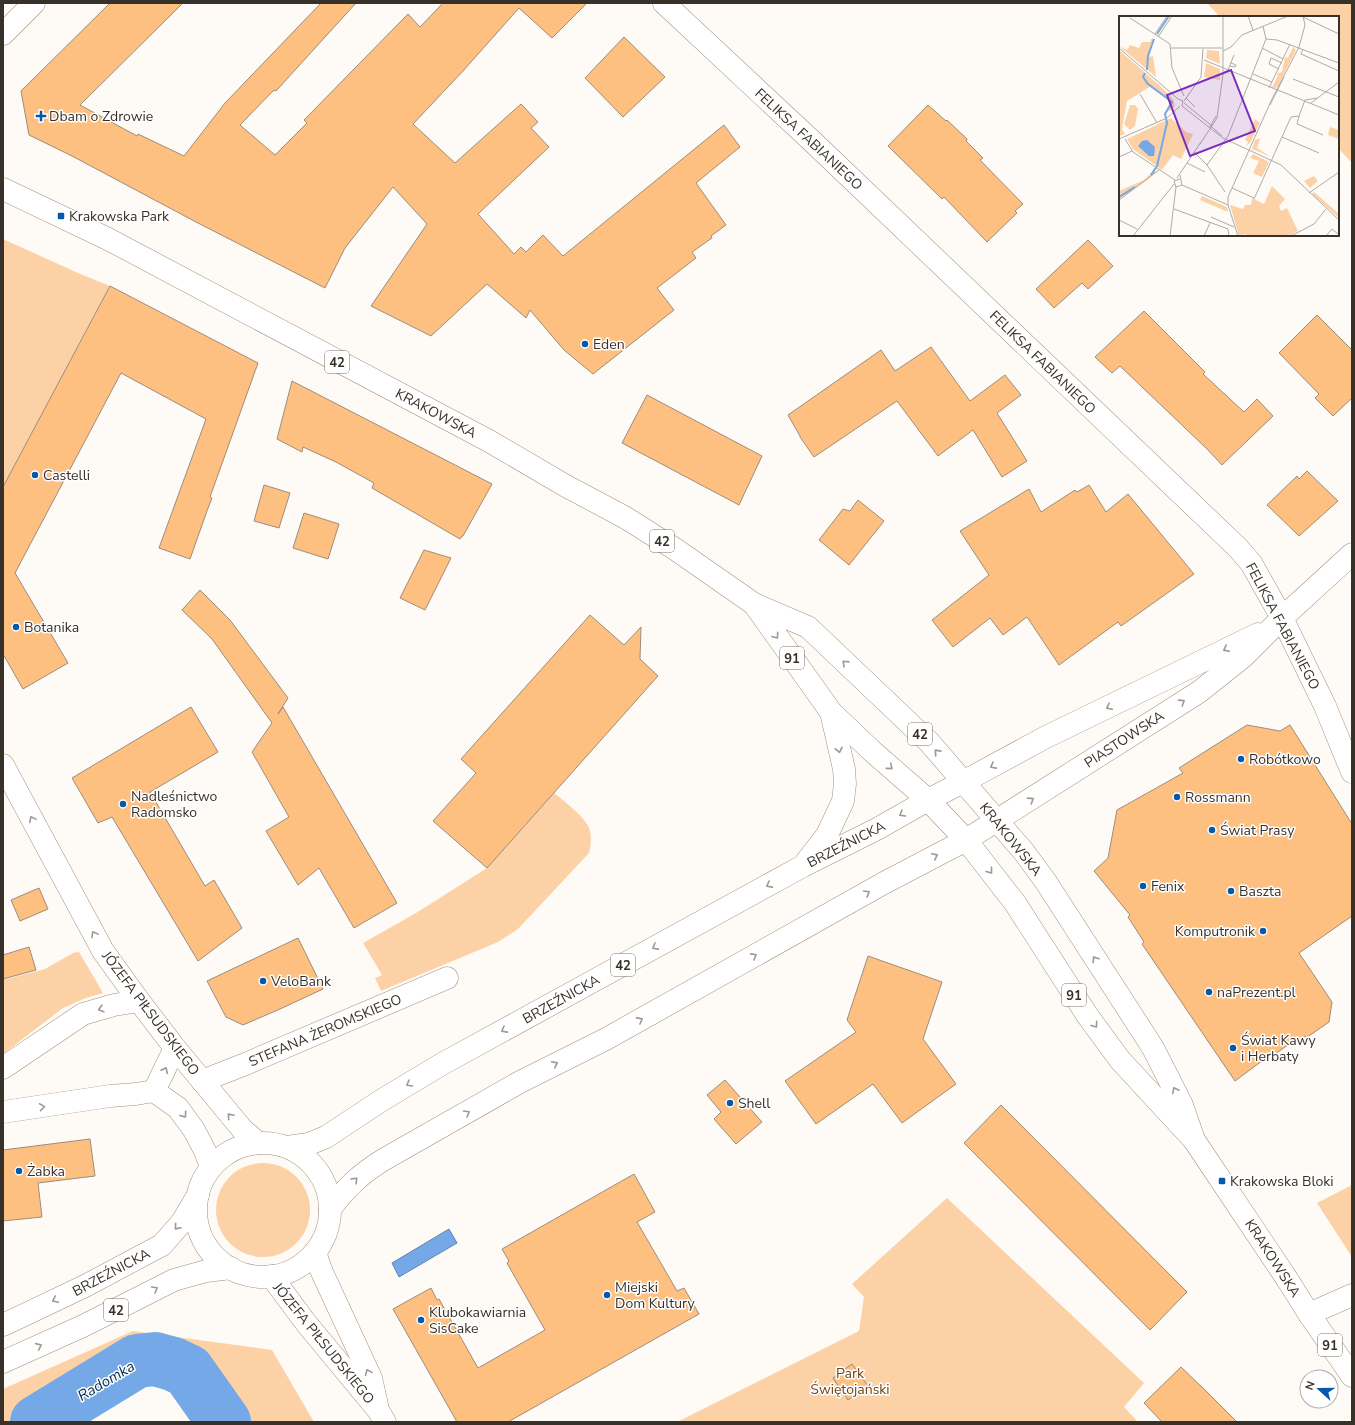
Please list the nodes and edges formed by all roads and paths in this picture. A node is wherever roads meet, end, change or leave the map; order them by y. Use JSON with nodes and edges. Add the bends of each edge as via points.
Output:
{"nodes":[{"id":1,"x":34,"y":3,"type":"edge"},
{"id":2,"x":664,"y":3,"type":"edge"},
{"id":3,"x":3,"y":34,"type":"edge"},
{"id":4,"x":5,"y":186,"type":"edge"},
{"id":5,"x":1352,"y":554,"type":"edge"},
{"id":6,"x":754,"y":604,"type":"junction"},
{"id":7,"x":1277,"y":622,"type":"junction"},
{"id":8,"x":831,"y":712,"type":"junction"},
{"id":9,"x":3,"y":765,"type":"edge"},
{"id":10,"x":1352,"y":772,"type":"edge"},
{"id":11,"x":963,"y":782,"type":"junction"},
{"id":12,"x":928,"y":800,"type":"junction"},
{"id":13,"x":998,"y":821,"type":"junction"},
{"id":14,"x":966,"y":840,"type":"junction"},
{"id":15,"x":803,"y":866,"type":"junction"},
{"id":16,"x":447,"y":978,"type":"dead end"},
{"id":17,"x":139,"y":1001,"type":"junction"},
{"id":18,"x":175,"y":1048,"type":"junction"},
{"id":19,"x":3,"y":1068,"type":"edge"},
{"id":20,"x":202,"y":1081,"type":"junction"},
{"id":21,"x":154,"y":1092,"type":"junction"},
{"id":22,"x":3,"y":1112,"type":"edge"},
{"id":23,"x":1194,"y":1140,"type":"junction"},
{"id":24,"x":258,"y":1143,"type":"junction"},
{"id":25,"x":287,"y":1147,"type":"junction"},
{"id":26,"x":211,"y":1167,"type":"junction"},
{"id":27,"x":198,"y":1194,"type":"junction"},
{"id":28,"x":330,"y":1209,"type":"junction"},
{"id":29,"x":314,"y":1252,"type":"junction"},
{"id":30,"x":231,"y":1268,"type":"junction"},
{"id":31,"x":271,"y":1276,"type":"junction"},
{"id":32,"x":1352,"y":1295,"type":"edge"},
{"id":33,"x":1309,"y":1314,"type":"junction"},
{"id":34,"x":3,"y":1325,"type":"edge"},
{"id":35,"x":3,"y":1362,"type":"edge"},
{"id":36,"x":1352,"y":1376,"type":"edge"},
{"id":37,"x":382,"y":1416,"type":"edge"}],
"edges":[{"from":1,"to":3,"type":"main road"},
{"from":2,"to":7,"type":"main road","name":"FELIKSA FABIANIEGO","via":[[1238,548],[1251,563]]},
{"from":4,"to":6,"type":"main road","name":"KRAKOWSKA","number":"42","via":[[489,441],[626,518]]},
{"from":5,"to":7,"type":"main road","name":"PIASTOWSKA"},
{"from":6,"to":8,"type":"main road","name":"KRAKOWSKA","number":"91","one_way":true},
{"from":11,"to":6,"type":"main road","name":"KRAKOWSKA","number":"42","one_way":true,"via":[[929,742],[808,627]]},
{"from":7,"to":10,"type":"main road","name":"FELIKSA FABIANIEGO","via":[[1325,706]]},
{"from":7,"to":11,"type":"main road","name":"PIASTOWSKA","one_way":true,"via":[[1046,737]]},
{"from":13,"to":7,"type":"main road","name":"PIASTOWSKA","one_way":true,"via":[[1199,692],[1243,657]]},
{"from":8,"to":12,"type":"main road","name":"KRAKOWSKA","number":"91","one_way":true},
{"from":8,"to":15,"type":"main road","one_way":true,"via":[[844,769],[843,801],[827,835]]},
{"from":17,"to":9,"type":"main road","name":"JÓZEFA PIŁSUDSKIEGO","one_way":true,"via":[[103,951]]},
{"from":11,"to":12,"type":"main road","name":"BRZEŹNICKA"},
{"from":11,"to":13,"type":"main road","name":"KRAKOWSKA","number":"42"},
{"from":12,"to":14,"type":"main road","name":"KRAKOWSKA","number":"91"},
{"from":12,"to":15,"type":"main road","name":"BRZEŹNICKA","number":"42","one_way":true},
{"from":13,"to":14,"type":"main road","name":"PIASTOWSKA","number":"42"},
{"from":23,"to":13,"type":"main road","name":"KRAKOWSKA","number":"91","one_way":true,"via":[[1182,1104],[1153,1048],[1046,882]]},
{"from":14,"to":23,"type":"main road","name":"KRAKOWSKA","number":"91","one_way":true,"via":[[1015,903],[1087,1015],[1120,1060]]},
{"from":28,"to":14,"type":"main road","number":"42","one_way":true,"via":[[361,1174],[382,1160],[520,1082],[606,1039],[884,883]]},
{"from":15,"to":25,"type":"main road","name":"BRZEŹNICKA","number":"42","one_way":true,"via":[[442,1064],[326,1137],[309,1144]]},
{"from":16,"to":20,"type":"main road","name":"STEFANA ŻEROMSKIEGO"},
{"from":17,"to":18,"type":"main road","name":"JÓZEFA PIŁSUDSKIEGO"},
{"from":17,"to":19,"type":"main road","one_way":true,"via":[[83,1014]]},
{"from":18,"to":20,"type":"main road","name":"JÓZEFA PIŁSUDSKIEGO"},
{"from":21,"to":18,"type":"main road","one_way":true},
{"from":24,"to":20,"type":"main road","name":"JÓZEFA PIŁSUDSKIEGO","one_way":true,"via":[[242,1129]]},
{"from":22,"to":21,"type":"main road","one_way":true},
{"from":21,"to":26,"type":"main road","one_way":true,"via":[[178,1108],[194,1130]]},
{"from":23,"to":33,"type":"main road","name":"KRAKOWSKA","number":"91"},
{"from":24,"to":25,"type":"main road","number":"42"},
{"from":24,"to":26,"type":"main road","number":"42","via":[[240,1147]]},
{"from":25,"to":28,"type":"main road","number":"42","via":[[304,1157],[318,1171],[327,1189]]},
{"from":26,"to":27,"type":"main road","number":"42"},
{"from":27,"to":30,"type":"main road","number":"42","via":[[196,1212],[199,1229],[217,1258]]},
{"from":27,"to":34,"type":"main road","name":"BRZEŹNICKA","number":"42","one_way":true,"via":[[182,1222],[162,1245],[85,1286]]},
{"from":28,"to":29,"type":"main road","number":"42","via":[[323,1239]]},
{"from":29,"to":31,"type":"main road","number":"42","via":[[297,1267]]},
{"from":37,"to":29,"type":"main road","name":"JÓZEFA PIŁSUDSKIEGO","one_way":true,"via":[[371,1378]]},
{"from":30,"to":31,"type":"main road","number":"42","via":[[250,1275]]},
{"from":35,"to":30,"type":"main road","number":"42","one_way":true,"via":[[83,1326],[174,1280],[206,1271]]},
{"from":31,"to":37,"type":"main road","name":"JÓZEFA PIŁSUDSKIEGO"},
{"from":32,"to":33,"type":"main road"},
{"from":33,"to":36,"type":"main road","name":"KRAKOWSKA","number":"91"}]}
